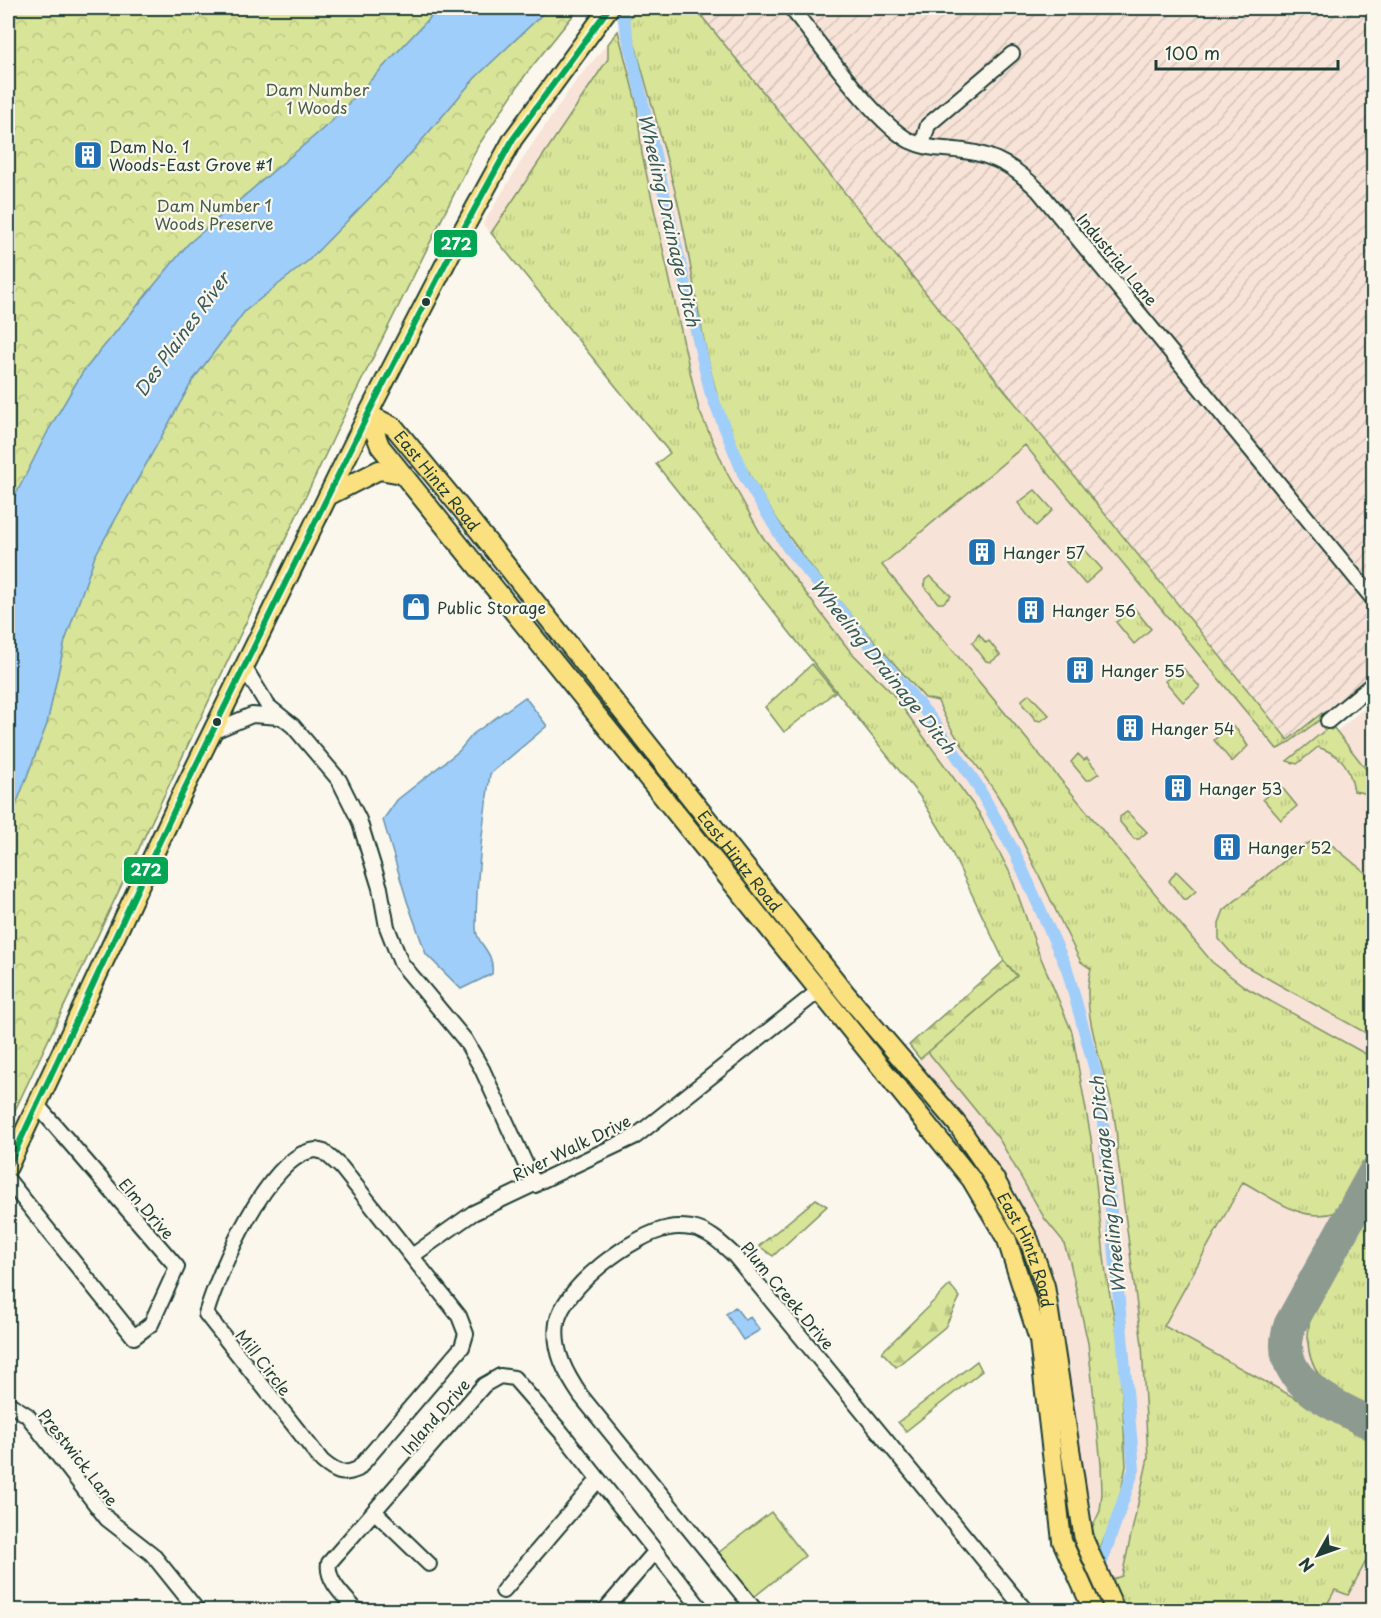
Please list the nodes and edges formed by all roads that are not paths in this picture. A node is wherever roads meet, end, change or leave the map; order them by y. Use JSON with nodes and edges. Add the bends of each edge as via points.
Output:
{"nodes":[{"id":1,"x":791,"y":8,"type":"edge"},
{"id":2,"x":605,"y":12,"type":"edge"},
{"id":3,"x":1012,"y":54,"type":"dead end"},
{"id":4,"x":922,"y":145,"type":"junction"},
{"id":5,"x":368,"y":414,"type":"junction"},
{"id":6,"x":402,"y":474,"type":"junction"},
{"id":7,"x":328,"y":496,"type":"junction"},
{"id":8,"x":1374,"y":600,"type":"edge"},
{"id":9,"x":244,"y":667,"type":"junction"},
{"id":10,"x":1374,"y":683,"type":"edge"},
{"id":11,"x":280,"y":717,"type":"junction"},
{"id":12,"x":1328,"y":721,"type":"dead end"},
{"id":13,"x":213,"y":732,"type":"junction"},
{"id":14,"x":821,"y":989,"type":"junction"},
{"id":15,"x":38,"y":1106,"type":"junction"},
{"id":16,"x":8,"y":1167,"type":"edge"},
{"id":17,"x":8,"y":1180,"type":"edge"},
{"id":18,"x":535,"y":1185,"type":"junction"},
{"id":19,"x":412,"y":1257,"type":"junction"},
{"id":20,"x":8,"y":1403,"type":"edge"},
{"id":21,"x":598,"y":1480,"type":"junction"},
{"id":22,"x":374,"y":1511,"type":"junction"},
{"id":23,"x":655,"y":1552,"type":"junction"},
{"id":24,"x":429,"y":1564,"type":"dead end"},
{"id":25,"x":503,"y":1591,"type":"dead end"},
{"id":26,"x":197,"y":1611,"type":"edge"},
{"id":27,"x":356,"y":1611,"type":"edge"},
{"id":28,"x":605,"y":1611,"type":"edge"},
{"id":29,"x":702,"y":1611,"type":"edge"},
{"id":30,"x":755,"y":1611,"type":"edge"},
{"id":31,"x":1025,"y":1611,"type":"edge"},
{"id":32,"x":1094,"y":1611,"type":"edge"},
{"id":33,"x":1115,"y":1611,"type":"edge"}],
"edges":[{"from":1,"to":4,"type":"street","name":"Industrial Lane","via":[[883,120]]},
{"from":2,"to":5,"type":"main road","via":[[513,140]]},
{"from":3,"to":4,"type":"street","via":[[928,125]]},
{"from":4,"to":8,"type":"street","name":"Industrial Lane","via":[[993,157],[1017,169],[1040,191]]},
{"from":5,"to":6,"type":"main road","name":"East Hintz Road","via":[[380,446]]},
{"from":5,"to":7,"type":"main road"},
{"from":5,"to":33,"type":"main road","name":"East Hintz Road","via":[[394,428],[460,507],[847,995],[957,1124],[994,1178],[1029,1240],[1045,1286],[1084,1540]]},
{"from":6,"to":7,"type":"main road","via":[[379,470]]},
{"from":6,"to":14,"type":"main road","name":"East Hintz Road"},
{"from":7,"to":9,"type":"main road"},
{"from":9,"to":11,"type":"street","via":[[268,706]]},
{"from":9,"to":13,"type":"main road"},
{"from":10,"to":12,"type":"street"},
{"from":11,"to":13,"type":"street","via":[[252,715]]},
{"from":11,"to":18,"type":"street","via":[[293,726],[339,780],[358,820],[380,888],[387,927],[401,963],[465,1040]]},
{"from":13,"to":15,"type":"main road"},
{"from":14,"to":18,"type":"street","name":"River Walk Drive","via":[[636,1136]]},
{"from":14,"to":32,"type":"main road","name":"East Hintz Road","via":[[972,1179],[1007,1240],[1040,1340],[1062,1541]]},
{"from":15,"to":16,"type":"main road"},
{"from":15,"to":17,"type":"street","name":"Elm Drive","via":[[177,1267],[151,1324],[134,1337]]},
{"from":18,"to":19,"type":"street","name":"River Walk Drive","via":[[473,1213]]},
{"from":19,"to":19,"type":"street","name":"Mill Circle","via":[[341,1167],[324,1152],[305,1151],[264,1190],[246,1221],[206,1314],[322,1461],[335,1472],[358,1469],[462,1347],[464,1324]]},
{"from":20,"to":26,"type":"street","name":"Prestwick Lane","via":[[27,1416],[108,1520],[152,1554]]},
{"from":21,"to":22,"type":"street","name":"Inland Drive","via":[[514,1378],[500,1376],[484,1384]]},
{"from":21,"to":23,"type":"street","name":"Inland Drive"},
{"from":21,"to":25,"type":"street"},
{"from":22,"to":24,"type":"street"},
{"from":22,"to":27,"type":"street","name":"Inland Drive","via":[[328,1563],[332,1581]]},
{"from":23,"to":28,"type":"street"},
{"from":23,"to":29,"type":"street","name":"Inland Drive"},
{"from":30,"to":31,"type":"street","name":"Plum Creek Drive","via":[[581,1396],[567,1376],[558,1350],[557,1322],[572,1293],[608,1260],[640,1238],[670,1227],[694,1228],[716,1238],[734,1255]]}]}
